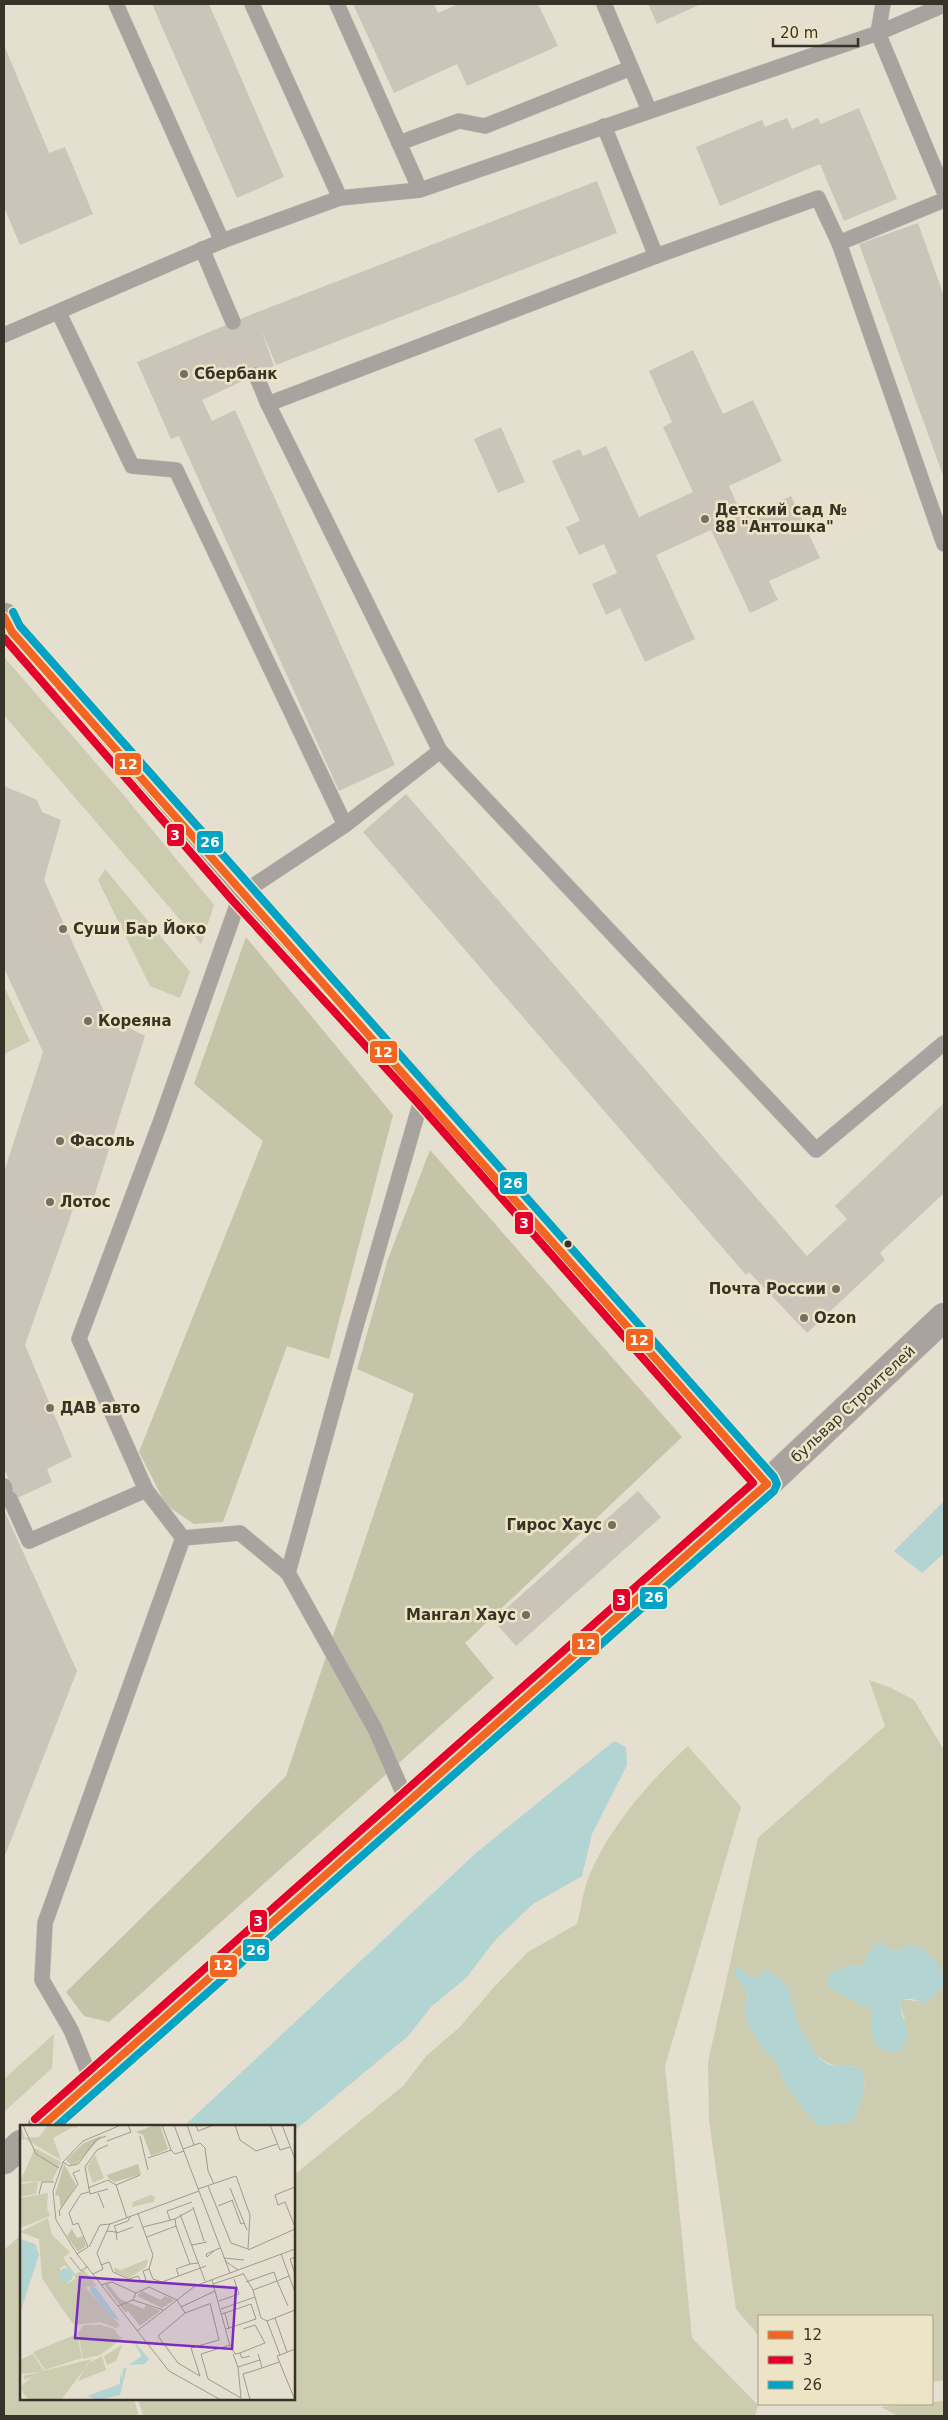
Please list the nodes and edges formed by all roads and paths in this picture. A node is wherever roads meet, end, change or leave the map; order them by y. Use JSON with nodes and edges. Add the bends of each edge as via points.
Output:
{"nodes":[{"id":1,"x":116,"y":4,"type":"edge"},
{"id":2,"x":252,"y":4,"type":"edge"},
{"id":3,"x":337,"y":4,"type":"edge"},
{"id":4,"x":604,"y":4,"type":"edge"},
{"id":5,"x":883,"y":4,"type":"edge"},
{"id":6,"x":944,"y":5,"type":"edge"},
{"id":7,"x":878,"y":33,"type":"junction"},
{"id":8,"x":631,"y":68,"type":"junction"},
{"id":9,"x":649,"y":110,"type":"junction"},
{"id":10,"x":604,"y":126,"type":"junction"},
{"id":11,"x":399,"y":143,"type":"junction"},
{"id":12,"x":420,"y":190,"type":"junction"},
{"id":13,"x":944,"y":192,"type":"edge"},
{"id":14,"x":340,"y":198,"type":"junction"},
{"id":15,"x":944,"y":200,"type":"edge"},
{"id":16,"x":222,"y":241,"type":"junction"},
{"id":17,"x":839,"y":243,"type":"junction"},
{"id":18,"x":202,"y":249,"type":"junction"},
{"id":19,"x":656,"y":256,"type":"junction"},
{"id":20,"x":59,"y":313,"type":"junction"},
{"id":21,"x":233,"y":322,"type":"dead end"},
{"id":22,"x":4,"y":336,"type":"edge"},
{"id":23,"x":256,"y":375,"type":"dead end"},
{"id":24,"x":268,"y":404,"type":"junction"},
{"id":25,"x":944,"y":544,"type":"edge"},
{"id":26,"x":4,"y":617,"type":"edge"},
{"id":27,"x":440,"y":752,"type":"junction"},
{"id":28,"x":345,"y":825,"type":"junction"},
{"id":29,"x":241,"y":894,"type":"junction"},
{"id":30,"x":944,"y":1043,"type":"edge"},
{"id":31,"x":423,"y":1094,"type":"junction"},
{"id":32,"x":944,"y":1317,"type":"edge"},
{"id":33,"x":767,"y":1484,"type":"junction"},
{"id":34,"x":146,"y":1490,"type":"junction"},
{"id":35,"x":6,"y":1491,"type":"edge"},
{"id":36,"x":183,"y":1538,"type":"junction"},
{"id":37,"x":288,"y":1573,"type":"junction"},
{"id":38,"x":408,"y":1804,"type":"junction"},
{"id":39,"x":92,"y":2082,"type":"junction"},
{"id":40,"x":43,"y":2125,"type":"edge"},
{"id":41,"x":20,"y":2145,"type":"edge"},
{"id":42,"x":4,"y":2160,"type":"edge"}],
"edges":[{"from":1,"to":16,"type":"lane"},
{"from":2,"to":14,"type":"lane"},
{"from":3,"to":11,"type":"lane"},
{"from":4,"to":8,"type":"lane"},
{"from":5,"to":7,"type":"lane"},
{"from":6,"to":7,"type":"lane"},
{"from":7,"to":9,"type":"lane"},
{"from":7,"to":13,"type":"lane"},
{"from":8,"to":9,"type":"lane"},
{"from":8,"to":11,"type":"lane","via":[[485,126],[459,121]]},
{"from":9,"to":10,"type":"lane"},
{"from":10,"to":12,"type":"lane"},
{"from":10,"to":19,"type":"lane"},
{"from":11,"to":12,"type":"lane"},
{"from":12,"to":14,"type":"lane"},
{"from":14,"to":16,"type":"lane"},
{"from":15,"to":17,"type":"lane"},
{"from":16,"to":18,"type":"lane"},
{"from":17,"to":19,"type":"lane","via":[[818,198]]},
{"from":17,"to":25,"type":"lane"},
{"from":18,"to":20,"type":"lane"},
{"from":18,"to":21,"type":"lane"},
{"from":19,"to":24,"type":"lane"},
{"from":20,"to":22,"type":"lane"},
{"from":20,"to":28,"type":"lane","via":[[132,466],[176,470]]},
{"from":23,"to":24,"type":"lane"},
{"from":24,"to":27,"type":"lane"},
{"from":26,"to":29,"type":"street","via":[[12,632]]},
{"from":27,"to":28,"type":"lane"},
{"from":27,"to":30,"type":"lane","via":[[816,1150]]},
{"from":28,"to":29,"type":"lane"},
{"from":29,"to":31,"type":"street"},
{"from":29,"to":34,"type":"lane","via":[[79,1339]]},
{"from":31,"to":33,"type":"street"},
{"from":31,"to":37,"type":"lane"},
{"from":32,"to":33,"type":"street","name":"бульвар Строителей"},
{"from":33,"to":38,"type":"street","name":"бульвар Строителей"},
{"from":34,"to":35,"type":"lane","via":[[29,1541]]},
{"from":34,"to":36,"type":"lane"},
{"from":36,"to":37,"type":"lane","via":[[240,1534]]},
{"from":36,"to":39,"type":"lane","via":[[45,1923],[42,1980],[71,2030]]},
{"from":37,"to":38,"type":"lane","via":[[375,1729]]},
{"from":38,"to":39,"type":"street","name":"бульвар Строителей"},
{"from":39,"to":40,"type":"street","name":"бульвар Строителей"},
{"from":41,"to":42,"type":"street"}]}
